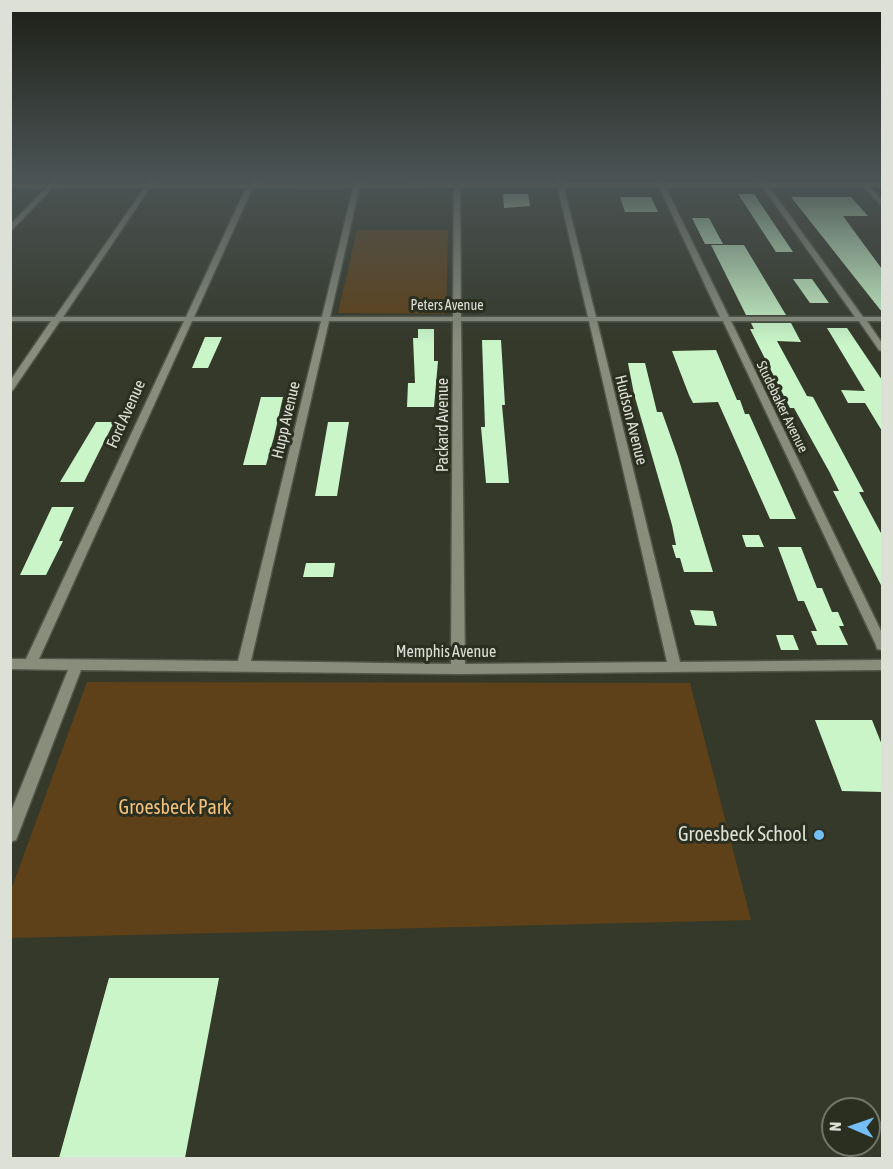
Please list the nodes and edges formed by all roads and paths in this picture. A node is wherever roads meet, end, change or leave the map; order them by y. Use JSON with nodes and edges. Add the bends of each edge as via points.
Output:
{"nodes":[{"id":1,"x":117,"y":235,"type":"edge"},
{"id":2,"x":229,"y":235,"type":"edge"},
{"id":3,"x":346,"y":235,"type":"edge"},
{"id":4,"x":458,"y":235,"type":"edge"},
{"id":5,"x":572,"y":235,"type":"edge"},
{"id":6,"x":685,"y":235,"type":"edge"},
{"id":7,"x":801,"y":235,"type":"edge"},
{"id":8,"x":10,"y":319,"type":"edge"},
{"id":9,"x":58,"y":319,"type":"junction"},
{"id":10,"x":326,"y":319,"type":"junction"},
{"id":11,"x":591,"y":319,"type":"junction"},
{"id":12,"x":862,"y":319,"type":"junction"},
{"id":13,"x":882,"y":319,"type":"edge"},
{"id":14,"x":189,"y":320,"type":"junction"},
{"id":15,"x":458,"y":320,"type":"junction"},
{"id":16,"x":725,"y":320,"type":"junction"},
{"id":17,"x":882,"y":348,"type":"edge"},
{"id":18,"x":10,"y":388,"type":"edge"},
{"id":19,"x":882,"y":645,"type":"edge"},
{"id":20,"x":10,"y":664,"type":"edge"},
{"id":21,"x":30,"y":664,"type":"junction"},
{"id":22,"x":77,"y":664,"type":"junction"},
{"id":23,"x":882,"y":665,"type":"edge"},
{"id":24,"x":675,"y":666,"type":"junction"},
{"id":25,"x":243,"y":667,"type":"junction"},
{"id":26,"x":458,"y":669,"type":"junction"},
{"id":27,"x":10,"y":835,"type":"edge"}],
"edges":[{"from":1,"to":9,"type":"street"},
{"from":2,"to":14,"type":"street","name":"Ford Avenue"},
{"from":3,"to":10,"type":"street","name":"Hupp Avenue"},
{"from":4,"to":15,"type":"street","name":"Packard Avenue"},
{"from":5,"to":11,"type":"street","name":"Hudson Avenue"},
{"from":6,"to":16,"type":"street","name":"Studebaker Avenue"},
{"from":7,"to":12,"type":"street"},
{"from":8,"to":9,"type":"street","name":"Peters Avenue"},
{"from":9,"to":14,"type":"street","name":"Peters Avenue"},
{"from":9,"to":18,"type":"street"},
{"from":10,"to":14,"type":"street","name":"Peters Avenue"},
{"from":10,"to":15,"type":"street","name":"Peters Avenue"},
{"from":10,"to":25,"type":"street","name":"Hupp Avenue"},
{"from":11,"to":15,"type":"street","name":"Peters Avenue"},
{"from":11,"to":16,"type":"street","name":"Peters Avenue"},
{"from":11,"to":24,"type":"street","name":"Hudson Avenue"},
{"from":12,"to":13,"type":"street","name":"Peters Avenue"},
{"from":12,"to":16,"type":"street","name":"Peters Avenue"},
{"from":12,"to":17,"type":"street"},
{"from":14,"to":21,"type":"street","name":"Ford Avenue"},
{"from":15,"to":26,"type":"street","name":"Packard Avenue"},
{"from":16,"to":19,"type":"street","name":"Studebaker Avenue"},
{"from":20,"to":21,"type":"street","name":"Memphis Avenue"},
{"from":21,"to":22,"type":"street","name":"Memphis Avenue"},
{"from":22,"to":25,"type":"street","name":"Memphis Avenue"},
{"from":22,"to":27,"type":"street"},
{"from":23,"to":24,"type":"street","name":"Memphis Avenue"},
{"from":24,"to":26,"type":"street","name":"Memphis Avenue"},
{"from":25,"to":26,"type":"street","name":"Memphis Avenue"}]}
